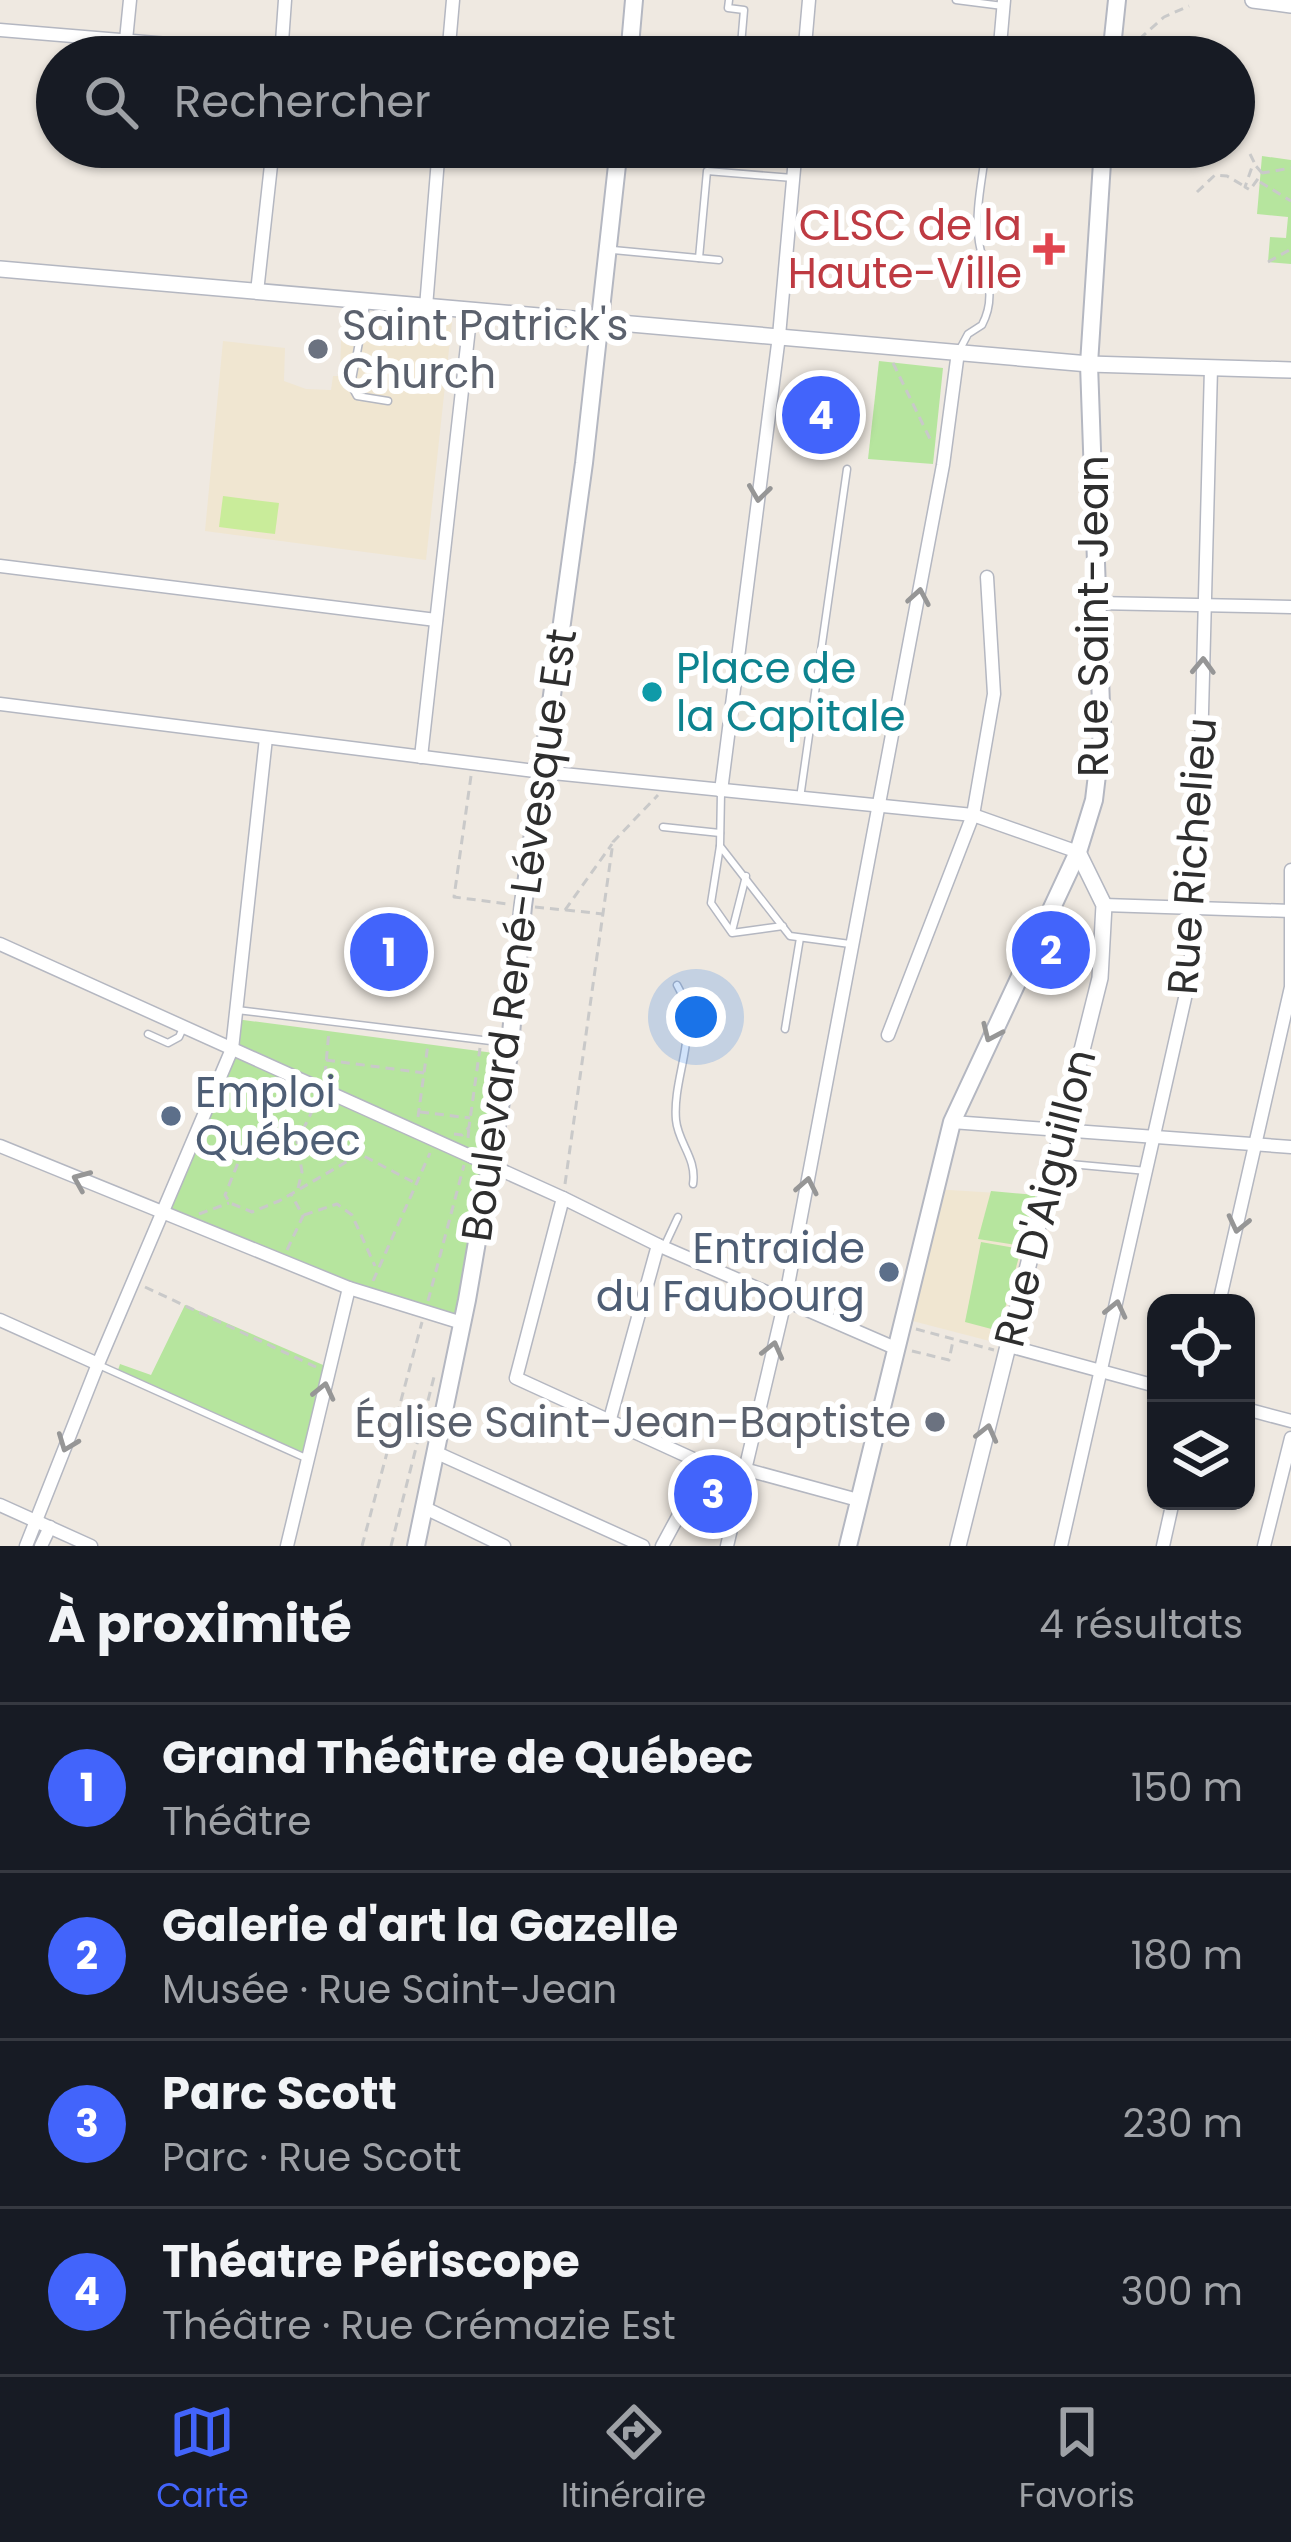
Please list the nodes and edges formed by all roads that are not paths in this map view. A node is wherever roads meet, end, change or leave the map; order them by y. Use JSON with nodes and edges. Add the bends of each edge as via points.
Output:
{"nodes":[{"id":1,"x":130,"y":0,"type":"edge"},
{"id":2,"x":285,"y":0,"type":"edge"},
{"id":3,"x":452,"y":0,"type":"edge"},
{"id":4,"x":634,"y":0,"type":"edge"},
{"id":5,"x":729,"y":0,"type":"edge"},
{"id":6,"x":809,"y":0,"type":"edge"},
{"id":7,"x":956,"y":0,"type":"edge"},
{"id":8,"x":1117,"y":0,"type":"edge"},
{"id":9,"x":1253,"y":0,"type":"edge"},
{"id":10,"x":1280,"y":2,"type":"edge"},
{"id":11,"x":1004,"y":3,"type":"edge"},
{"id":12,"x":0,"y":30,"type":"edge"},
{"id":13,"x":76,"y":36,"type":"edge"},
{"id":14,"x":126,"y":36,"type":"edge"},
{"id":15,"x":283,"y":36,"type":"edge"},
{"id":16,"x":449,"y":36,"type":"edge"},
{"id":17,"x":631,"y":36,"type":"edge"},
{"id":18,"x":742,"y":36,"type":"edge"},
{"id":19,"x":806,"y":36,"type":"edge"},
{"id":20,"x":1001,"y":36,"type":"edge"},
{"id":21,"x":1119,"y":36,"type":"edge"},
{"id":22,"x":271,"y":168,"type":"edge"},
{"id":23,"x":437,"y":168,"type":"edge"},
{"id":24,"x":617,"y":168,"type":"edge"},
{"id":25,"x":794,"y":168,"type":"edge"},
{"id":26,"x":984,"y":168,"type":"edge"},
{"id":27,"x":1101,"y":168,"type":"edge"},
{"id":28,"x":793,"y":178,"type":"junction"},
{"id":29,"x":609,"y":250,"type":"junction"},
{"id":30,"x":699,"y":258,"type":"junction"},
{"id":31,"x":719,"y":260,"type":"dead end"},
{"id":32,"x":0,"y":269,"type":"edge"},
{"id":33,"x":257,"y":292,"type":"junction"},
{"id":34,"x":367,"y":302,"type":"junction"},
{"id":35,"x":425,"y":307,"type":"junction"},
{"id":36,"x":471,"y":310,"type":"junction"},
{"id":37,"x":601,"y":320,"type":"junction"},
{"id":38,"x":778,"y":336,"type":"junction"},
{"id":39,"x":958,"y":352,"type":"junction"},
{"id":40,"x":1089,"y":364,"type":"junction"},
{"id":41,"x":1210,"y":368,"type":"junction"},
{"id":42,"x":1291,"y":370,"type":"edge"},
{"id":43,"x":388,"y":401,"type":"dead end"},
{"id":44,"x":847,"y":469,"type":"dead end"},
{"id":45,"x":0,"y":566,"type":"edge"},
{"id":46,"x":987,"y":577,"type":"dead end"},
{"id":47,"x":1096,"y":603,"type":"junction"},
{"id":48,"x":1205,"y":603,"type":"junction"},
{"id":49,"x":1291,"y":607,"type":"edge"},
{"id":50,"x":436,"y":620,"type":"junction"},
{"id":51,"x":0,"y":704,"type":"edge"},
{"id":52,"x":266,"y":739,"type":"junction"},
{"id":53,"x":421,"y":757,"type":"junction"},
{"id":54,"x":543,"y":772,"type":"junction"},
{"id":55,"x":721,"y":791,"type":"junction"},
{"id":56,"x":800,"y":798,"type":"junction"},
{"id":57,"x":880,"y":807,"type":"junction"},
{"id":58,"x":973,"y":815,"type":"junction"},
{"id":59,"x":663,"y":827,"type":"dead end"},
{"id":60,"x":720,"y":833,"type":"junction"},
{"id":61,"x":720,"y":846,"type":"junction"},
{"id":62,"x":1078,"y":852,"type":"junction"},
{"id":63,"x":1291,"y":870,"type":"edge"},
{"id":64,"x":746,"y":876,"type":"junction"},
{"id":65,"x":1104,"y":904,"type":"junction"},
{"id":66,"x":1196,"y":908,"type":"junction"},
{"id":67,"x":1290,"y":911,"type":"edge"},
{"id":68,"x":783,"y":926,"type":"junction"},
{"id":69,"x":732,"y":933,"type":"junction"},
{"id":70,"x":800,"y":938,"type":"junction"},
{"id":71,"x":0,"y":944,"type":"edge"},
{"id":72,"x":853,"y":944,"type":"junction"},
{"id":73,"x":677,"y":985,"type":"dead end"},
{"id":74,"x":237,"y":1010,"type":"junction"},
{"id":75,"x":184,"y":1027,"type":"junction"},
{"id":76,"x":785,"y":1029,"type":"dead end"},
{"id":77,"x":148,"y":1034,"type":"dead end"},
{"id":78,"x":888,"y":1035,"type":"dead end"},
{"id":79,"x":511,"y":1044,"type":"junction"},
{"id":80,"x":232,"y":1048,"type":"junction"},
{"id":81,"x":952,"y":1122,"type":"junction"},
{"id":82,"x":1063,"y":1130,"type":"junction"},
{"id":83,"x":1156,"y":1137,"type":"junction"},
{"id":84,"x":1257,"y":1144,"type":"junction"},
{"id":85,"x":0,"y":1146,"type":"edge"},
{"id":86,"x":1291,"y":1147,"type":"edge"},
{"id":87,"x":1055,"y":1162,"type":"junction"},
{"id":88,"x":492,"y":1165,"type":"junction"},
{"id":89,"x":1148,"y":1171,"type":"junction"},
{"id":90,"x":693,"y":1184,"type":"dead end"},
{"id":91,"x":563,"y":1198,"type":"junction"},
{"id":92,"x":161,"y":1215,"type":"junction"},
{"id":93,"x":678,"y":1217,"type":"dead end"},
{"id":94,"x":661,"y":1246,"type":"junction"},
{"id":95,"x":349,"y":1288,"type":"junction"},
{"id":96,"x":1221,"y":1294,"type":"edge"},
{"id":97,"x":785,"y":1301,"type":"junction"},
{"id":98,"x":0,"y":1320,"type":"edge"},
{"id":99,"x":462,"y":1323,"type":"junction"},
{"id":100,"x":1009,"y":1346,"type":"junction"},
{"id":101,"x":900,"y":1348,"type":"junction"},
{"id":102,"x":98,"y":1364,"type":"junction"},
{"id":103,"x":1100,"y":1373,"type":"junction"},
{"id":104,"x":1147,"y":1384,"type":"edge"},
{"id":105,"x":1255,"y":1411,"type":"edge"},
{"id":106,"x":610,"y":1419,"type":"junction"},
{"id":107,"x":1291,"y":1421,"type":"edge"},
{"id":108,"x":1291,"y":1438,"type":"edge"},
{"id":109,"x":437,"y":1453,"type":"junction"},
{"id":110,"x":308,"y":1460,"type":"junction"},
{"id":111,"x":744,"y":1469,"type":"junction"},
{"id":112,"x":858,"y":1500,"type":"junction"},
{"id":113,"x":0,"y":1504,"type":"edge"},
{"id":114,"x":425,"y":1508,"type":"junction"},
{"id":115,"x":1171,"y":1510,"type":"edge"},
{"id":116,"x":43,"y":1524,"type":"junction"},
{"id":117,"x":853,"y":1544,"type":"edge"},
{"id":118,"x":26,"y":1546,"type":"edge"},
{"id":119,"x":41,"y":1546,"type":"edge"},
{"id":120,"x":91,"y":1546,"type":"edge"},
{"id":121,"x":287,"y":1546,"type":"edge"},
{"id":122,"x":416,"y":1546,"type":"edge"},
{"id":123,"x":503,"y":1546,"type":"edge"},
{"id":124,"x":643,"y":1546,"type":"edge"},
{"id":125,"x":662,"y":1546,"type":"edge"},
{"id":126,"x":727,"y":1546,"type":"edge"},
{"id":127,"x":958,"y":1546,"type":"edge"},
{"id":128,"x":1061,"y":1546,"type":"edge"},
{"id":129,"x":1162,"y":1546,"type":"edge"},
{"id":130,"x":1264,"y":1546,"type":"edge"}],
"edges":[{"from":1,"to":14,"type":"street"},
{"from":2,"to":15,"type":"street"},
{"from":3,"to":16,"type":"street"},
{"from":4,"to":17,"type":"main road"},
{"from":5,"to":18,"type":"lane","via":[[728,8],[744,10]]},
{"from":6,"to":19,"type":"street"},
{"from":7,"to":11,"type":"lane"},
{"from":8,"to":21,"type":"main road"},
{"from":9,"to":10,"type":"street"},
{"from":11,"to":20,"type":"street"},
{"from":12,"to":13,"type":"street"},
{"from":22,"to":33,"type":"street"},
{"from":23,"to":35,"type":"street"},
{"from":24,"to":29,"type":"main road","name":"Boulevard René-Lévesque Est"},
{"from":25,"to":28,"type":"street"},
{"from":26,"to":39,"type":"lane","via":[[979,242],[990,295],[982,325]]},
{"from":27,"to":40,"type":"main road","name":"Rue Saint-Jean"},
{"from":28,"to":30,"type":"lane","via":[[707,171]]},
{"from":28,"to":38,"type":"street"},
{"from":29,"to":30,"type":"lane"},
{"from":29,"to":37,"type":"main road","name":"Boulevard René-Lévesque Est"},
{"from":30,"to":31,"type":"lane"},
{"from":32,"to":33,"type":"street"},
{"from":33,"to":34,"type":"street"},
{"from":34,"to":35,"type":"street"},
{"from":34,"to":43,"type":"lane","via":[[351,385],[357,396]]},
{"from":35,"to":36,"type":"street"},
{"from":36,"to":37,"type":"street"},
{"from":36,"to":50,"type":"street"},
{"from":37,"to":38,"type":"street"},
{"from":37,"to":54,"type":"main road","name":"Boulevard René-Lévesque Est"},
{"from":38,"to":39,"type":"street"},
{"from":38,"to":55,"type":"street","one_way":true},
{"from":39,"to":40,"type":"street"},
{"from":57,"to":39,"type":"street","one_way":true},
{"from":40,"to":41,"type":"street"},
{"from":40,"to":47,"type":"main road","name":"Rue Saint-Jean"},
{"from":41,"to":42,"type":"street"},
{"from":41,"to":48,"type":"street","name":"Rue Richelieu"},
{"from":44,"to":56,"type":"lane"},
{"from":45,"to":50,"type":"street"},
{"from":46,"to":58,"type":"street","via":[[994,694]]},
{"from":47,"to":48,"type":"street"},
{"from":47,"to":62,"type":"main road","name":"Rue Saint-Jean","via":[[1100,752]]},
{"from":48,"to":49,"type":"street"},
{"from":66,"to":48,"type":"street","name":"Rue Richelieu","one_way":true},
{"from":50,"to":53,"type":"street"},
{"from":51,"to":52,"type":"street"},
{"from":52,"to":53,"type":"street"},
{"from":52,"to":74,"type":"street"},
{"from":53,"to":54,"type":"street"},
{"from":54,"to":55,"type":"street"},
{"from":54,"to":79,"type":"main road","name":"Boulevard René-Lévesque Est"},
{"from":55,"to":56,"type":"street"},
{"from":55,"to":60,"type":"lane"},
{"from":56,"to":57,"type":"street"},
{"from":57,"to":58,"type":"street"},
{"from":57,"to":72,"type":"street"},
{"from":58,"to":62,"type":"street"},
{"from":58,"to":78,"type":"street"},
{"from":59,"to":60,"type":"lane"},
{"from":60,"to":61,"type":"lane"},
{"from":61,"to":64,"type":"lane"},
{"from":61,"to":69,"type":"lane","via":[[711,903]]},
{"from":62,"to":65,"type":"street","name":"Rue D'Aiguillon"},
{"from":62,"to":81,"type":"main road","name":"Rue Saint-Jean","one_way":true},
{"from":63,"to":67,"type":"street"},
{"from":64,"to":68,"type":"lane"},
{"from":64,"to":69,"type":"lane"},
{"from":65,"to":66,"type":"street"},
{"from":65,"to":82,"type":"street","name":"Rue D'Aiguillon","via":[[1100,977]]},
{"from":66,"to":67,"type":"street"},
{"from":66,"to":83,"type":"street","name":"Rue Richelieu"},
{"from":67,"to":84,"type":"street","via":[[1291,986]]},
{"from":68,"to":69,"type":"lane"},
{"from":68,"to":70,"type":"lane"},
{"from":70,"to":72,"type":"lane"},
{"from":70,"to":76,"type":"lane"},
{"from":71,"to":75,"type":"street"},
{"from":97,"to":72,"type":"street","one_way":true},
{"from":73,"to":90,"type":"lane","via":[[688,1027],[676,1124]]},
{"from":74,"to":79,"type":"lane"},
{"from":74,"to":80,"type":"street"},
{"from":75,"to":77,"type":"lane","via":[[168,1043]]},
{"from":75,"to":80,"type":"street"},
{"from":79,"to":88,"type":"main road","name":"Boulevard René-Lévesque Est"},
{"from":80,"to":88,"type":"street","via":[[323,1090],[417,1120]]},
{"from":80,"to":92,"type":"street"},
{"from":81,"to":82,"type":"street"},
{"from":81,"to":101,"type":"main road","name":"Rue Saint-Jean"},
{"from":82,"to":83,"type":"street"},
{"from":82,"to":87,"type":"street","name":"Rue D'Aiguillon"},
{"from":83,"to":84,"type":"street"},
{"from":83,"to":89,"type":"street","name":"Rue Richelieu"},
{"from":84,"to":86,"type":"street"},
{"from":84,"to":96,"type":"street","one_way":true},
{"from":92,"to":85,"type":"street","one_way":true},
{"from":87,"to":89,"type":"lane"},
{"from":87,"to":100,"type":"street","name":"Rue D'Aiguillon"},
{"from":88,"to":91,"type":"street"},
{"from":88,"to":99,"type":"main road","name":"Boulevard René-Lévesque Est"},
{"from":103,"to":89,"type":"street","name":"Rue Richelieu","one_way":true},
{"from":91,"to":94,"type":"street"},
{"from":91,"to":106,"type":"street","via":[[516,1378]]},
{"from":92,"to":95,"type":"street"},
{"from":92,"to":102,"type":"street"},
{"from":93,"to":94,"type":"lane"},
{"from":94,"to":97,"type":"street"},
{"from":94,"to":106,"type":"street"},
{"from":95,"to":99,"type":"street"},
{"from":110,"to":95,"type":"street","one_way":true},
{"from":97,"to":101,"type":"street"},
{"from":111,"to":97,"type":"street","one_way":true},
{"from":98,"to":102,"type":"street"},
{"from":99,"to":109,"type":"main road","name":"Boulevard René-Lévesque Est"},
{"from":100,"to":103,"type":"street"},
{"from":127,"to":100,"type":"street","name":"Rue D'Aiguillon","one_way":true},
{"from":101,"to":112,"type":"main road","name":"Rue Saint-Jean"},
{"from":102,"to":110,"type":"lane"},
{"from":102,"to":116,"type":"street","one_way":true},
{"from":103,"to":104,"type":"street"},
{"from":103,"to":128,"type":"street","name":"Rue Richelieu"},
{"from":105,"to":107,"type":"street"},
{"from":106,"to":125,"type":"street","via":[[700,1462]]},
{"from":108,"to":130,"type":"street"},
{"from":109,"to":114,"type":"main road","name":"Boulevard René-Lévesque Est"},
{"from":109,"to":124,"type":"street"},
{"from":110,"to":121,"type":"street"},
{"from":111,"to":112,"type":"street"},
{"from":111,"to":126,"type":"street"},
{"from":112,"to":117,"type":"main road","name":"Rue Saint-Jean"},
{"from":113,"to":116,"type":"street"},
{"from":114,"to":122,"type":"main road","name":"Boulevard René-Lévesque Est"},
{"from":114,"to":123,"type":"street"},
{"from":115,"to":129,"type":"street"},
{"from":116,"to":118,"type":"street"},
{"from":116,"to":119,"type":"street"},
{"from":116,"to":120,"type":"street"}]}
